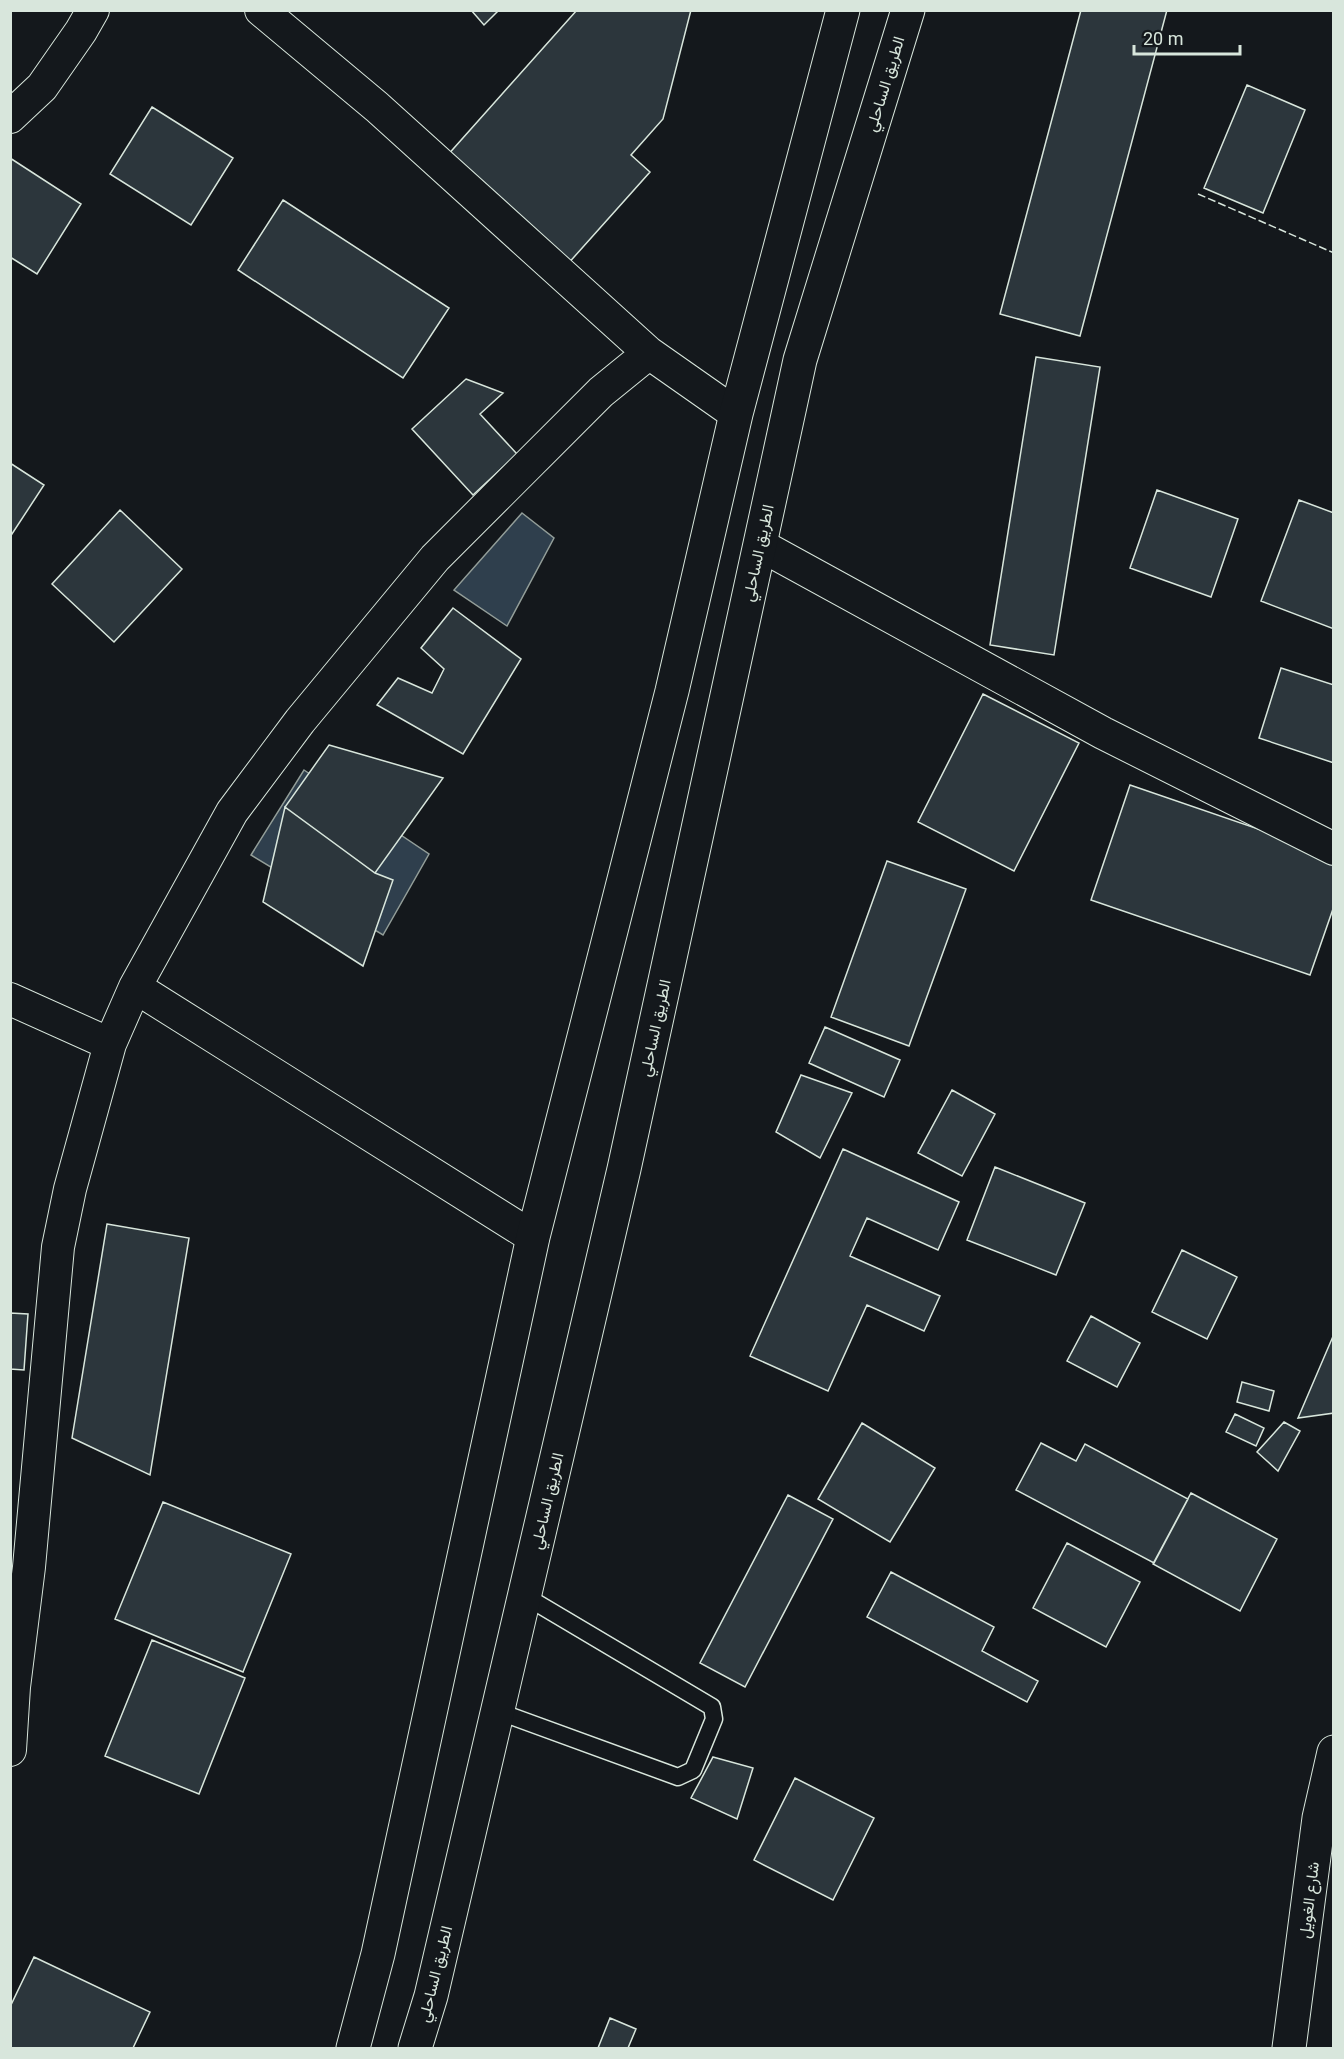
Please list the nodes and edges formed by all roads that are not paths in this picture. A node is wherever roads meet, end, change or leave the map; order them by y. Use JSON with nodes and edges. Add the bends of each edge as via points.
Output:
{"nodes":[{"id":1,"x":93,"y":10,"type":"edge"},
{"id":2,"x":261,"y":10,"type":"edge"},
{"id":3,"x":843,"y":10,"type":"edge"},
{"id":4,"x":908,"y":10,"type":"edge"},
{"id":5,"x":10,"y":117,"type":"edge"},
{"id":6,"x":649,"y":353,"type":"junction"},
{"id":7,"x":736,"y":414,"type":"junction"},
{"id":8,"x":760,"y":545,"type":"junction"},
{"id":9,"x":1334,"y":849,"type":"edge"},
{"id":10,"x":135,"y":987,"type":"junction"},
{"id":11,"x":10,"y":999,"type":"edge"},
{"id":12,"x":110,"y":1044,"type":"junction"},
{"id":13,"x":533,"y":1237,"type":"junction"},
{"id":14,"x":525,"y":1596,"type":"junction"},
{"id":15,"x":497,"y":1711,"type":"junction"},
{"id":16,"x":10,"y":1749,"type":"edge"},
{"id":17,"x":1334,"y":1752,"type":"edge"},
{"id":18,"x":353,"y":2049,"type":"edge"},
{"id":19,"x":415,"y":2049,"type":"edge"},
{"id":20,"x":1289,"y":2049,"type":"edge"}],
"edges":[{"from":1,"to":5,"type":"street","via":[[42,87]]},
{"from":2,"to":6,"type":"street","via":[[377,107]]},
{"from":3,"to":7,"type":"main road"},
{"from":4,"to":8,"type":"main road","name":"الطريق الساحلي","via":[[800,360]]},
{"from":6,"to":7,"type":"street"},
{"from":6,"to":10,"type":"street","via":[[601,392],[435,558],[300,722],[232,812]]},
{"from":7,"to":13,"type":"main road","via":[[672,692]]},
{"from":8,"to":9,"type":"street","via":[[1103,733]]},
{"from":8,"to":14,"type":"main road","name":"الطريق الساحلي","via":[[624,1169]]},
{"from":10,"to":12,"type":"street"},
{"from":10,"to":13,"type":"street"},
{"from":11,"to":12,"type":"street"},
{"from":12,"to":16,"type":"street","via":[[58,1247]]},
{"from":13,"to":18,"type":"main road","via":[[378,1954]]},
{"from":14,"to":15,"type":"main road","name":"الطريق الساحلي"},
{"from":14,"to":15,"type":"lane","via":[[712,1707],[714,1719],[693,1770],[678,1777]]},
{"from":15,"to":19,"type":"main road","name":"الطريق الساحلي"},
{"from":17,"to":20,"type":"main road","name":"شارع الغويل","via":[[1319,1818]]}]}
